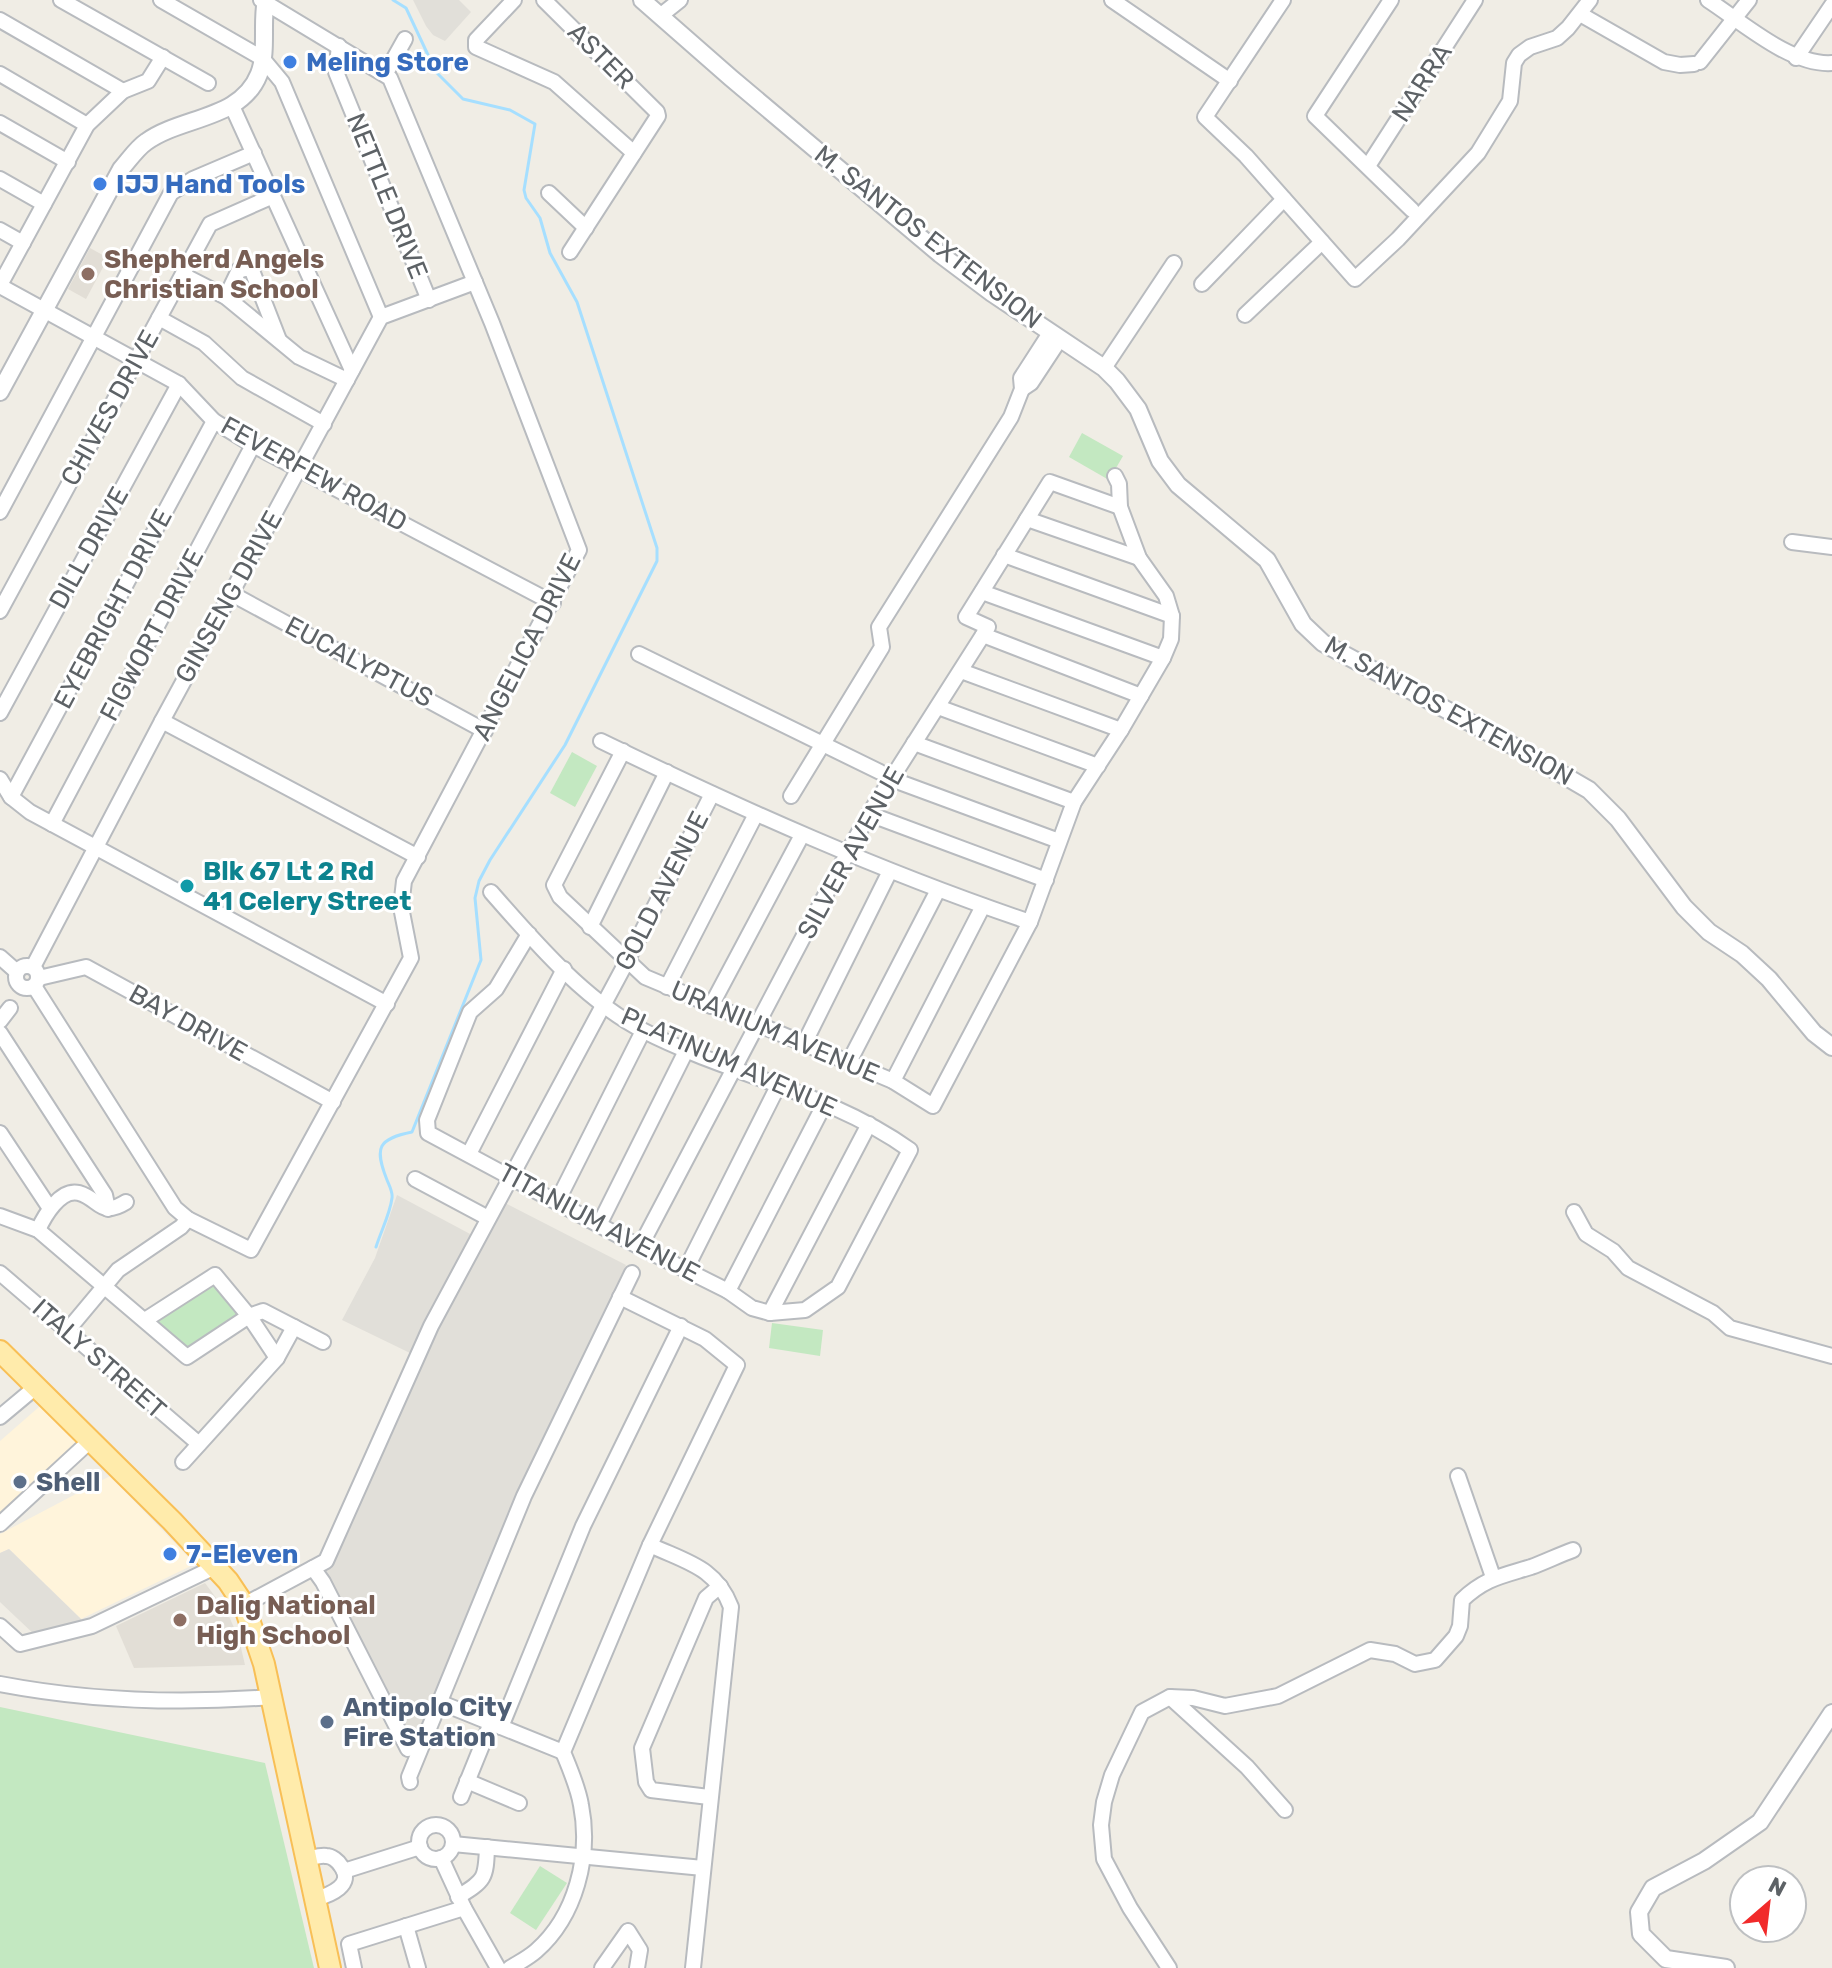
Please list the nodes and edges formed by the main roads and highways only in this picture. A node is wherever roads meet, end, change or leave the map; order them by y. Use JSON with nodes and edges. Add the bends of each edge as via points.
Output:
{"nodes":[{"id":1,"x":3,"y":1358,"type":"edge"},
{"id":2,"x":330,"y":1968,"type":"edge"}],
"edges":[{"from":1,"to":2,"type":"main road","via":[[215,1567],[244,1605],[257,1637]]}]}
